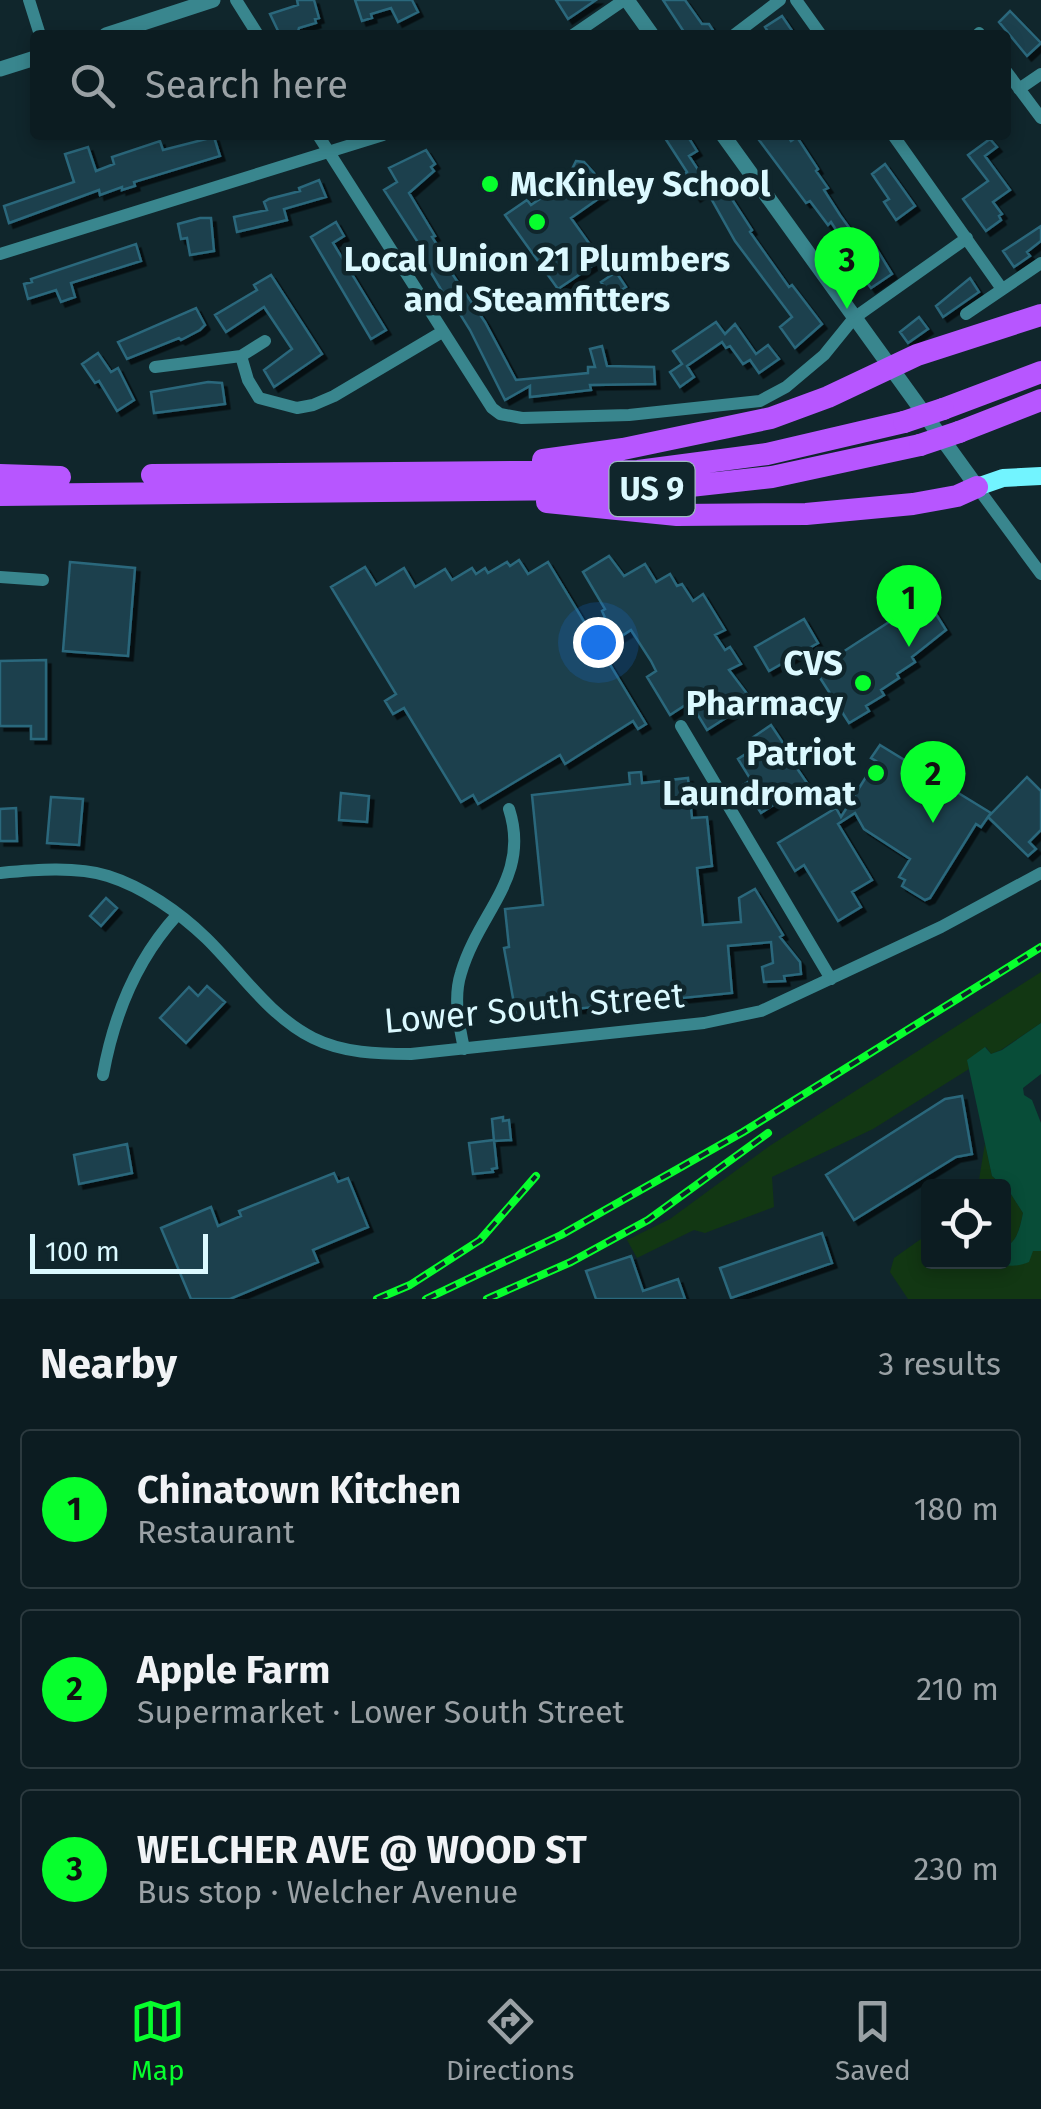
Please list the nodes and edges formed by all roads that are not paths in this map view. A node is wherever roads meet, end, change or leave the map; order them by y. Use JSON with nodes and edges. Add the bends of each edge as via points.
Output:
{"nodes":[{"id":1,"x":29,"y":0,"type":"edge"},
{"id":2,"x":213,"y":0,"type":"edge"},
{"id":3,"x":236,"y":0,"type":"edge"},
{"id":4,"x":626,"y":0,"type":"edge"},
{"id":5,"x":780,"y":0,"type":"edge"},
{"id":6,"x":796,"y":0,"type":"edge"},
{"id":7,"x":38,"y":30,"type":"edge"},
{"id":8,"x":121,"y":30,"type":"edge"},
{"id":9,"x":255,"y":30,"type":"edge"},
{"id":10,"x":581,"y":30,"type":"edge"},
{"id":11,"x":648,"y":30,"type":"edge"},
{"id":12,"x":741,"y":30,"type":"edge"},
{"id":13,"x":817,"y":30,"type":"edge"},
{"id":14,"x":30,"y":60,"type":"edge"},
{"id":15,"x":0,"y":69,"type":"edge"},
{"id":16,"x":1041,"y":74,"type":"edge"},
{"id":17,"x":1011,"y":77,"type":"edge"},
{"id":18,"x":1019,"y":89,"type":"junction"},
{"id":19,"x":1041,"y":118,"type":"edge"},
{"id":20,"x":321,"y":140,"type":"edge"},
{"id":21,"x":365,"y":140,"type":"edge"},
{"id":22,"x":727,"y":140,"type":"edge"},
{"id":23,"x":897,"y":140,"type":"edge"},
{"id":24,"x":327,"y":150,"type":"junction"},
{"id":25,"x":967,"y":238,"type":"junction"},
{"id":26,"x":0,"y":254,"type":"edge"},
{"id":27,"x":1041,"y":263,"type":"edge"},
{"id":28,"x":1002,"y":290,"type":"junction"},
{"id":29,"x":966,"y":314,"type":"dead end"},
{"id":30,"x":1041,"y":315,"type":"edge"},
{"id":31,"x":854,"y":318,"type":"junction"},
{"id":32,"x":442,"y":332,"type":"junction"},
{"id":33,"x":265,"y":341,"type":"dead end"},
{"id":34,"x":241,"y":356,"type":"junction"},
{"id":35,"x":155,"y":368,"type":"dead end"},
{"id":36,"x":889,"y":368,"type":"junction"},
{"id":37,"x":1041,"y":372,"type":"edge"},
{"id":38,"x":1041,"y":400,"type":"edge"},
{"id":39,"x":1041,"y":476,"type":"edge"},
{"id":40,"x":0,"y":477,"type":"edge"},
{"id":41,"x":379,"y":481,"type":"junction"},
{"id":42,"x":977,"y":487,"type":"junction"},
{"id":43,"x":0,"y":498,"type":"edge"},
{"id":44,"x":1041,"y":574,"type":"edge"},
{"id":45,"x":0,"y":577,"type":"edge"},
{"id":46,"x":43,"y":580,"type":"dead end"},
{"id":47,"x":681,"y":726,"type":"dead end"},
{"id":48,"x":509,"y":809,"type":"dead end"},
{"id":49,"x":0,"y":873,"type":"edge"},
{"id":50,"x":1041,"y":873,"type":"edge"},
{"id":51,"x":177,"y":914,"type":"junction"},
{"id":52,"x":831,"y":979,"type":"junction"},
{"id":53,"x":464,"y":1049,"type":"junction"},
{"id":54,"x":103,"y":1075,"type":"dead end"}],
"edges":[{"from":1,"to":7,"type":"street"},
{"from":2,"to":8,"type":"street"},
{"from":3,"to":9,"type":"street"},
{"from":4,"to":10,"type":"street"},
{"from":4,"to":11,"type":"street"},
{"from":5,"to":12,"type":"street"},
{"from":6,"to":13,"type":"street"},
{"from":14,"to":15,"type":"street"},
{"from":16,"to":18,"type":"street"},
{"from":17,"to":18,"type":"street"},
{"from":18,"to":19,"type":"street"},
{"from":20,"to":24,"type":"street"},
{"from":21,"to":24,"type":"street"},
{"from":22,"to":31,"type":"street"},
{"from":23,"to":25,"type":"street"},
{"from":24,"to":26,"type":"street"},
{"from":24,"to":32,"type":"street"},
{"from":25,"to":28,"type":"street"},
{"from":25,"to":31,"type":"street"},
{"from":27,"to":28,"type":"street"},
{"from":28,"to":29,"type":"street"},
{"from":30,"to":36,"type":"highway"},
{"from":31,"to":32,"type":"street","via":[[824,355],[760,402],[629,415],[500,414]]},
{"from":31,"to":36,"type":"street"},
{"from":32,"to":34,"type":"street","via":[[334,396],[298,408],[259,398]]},
{"from":33,"to":34,"type":"street"},
{"from":34,"to":35,"type":"street"},
{"from":36,"to":41,"type":"highway","via":[[800,408],[696,435]]},
{"from":36,"to":42,"type":"street"},
{"from":37,"to":41,"type":"highway","number":"US 9","bridge":true,"via":[[904,422],[766,454],[671,468]]},
{"from":38,"to":41,"type":"highway","number":"US 9","bridge":true,"via":[[920,445],[689,487]]},
{"from":39,"to":42,"type":"main road"},
{"from":40,"to":41,"type":"highway","number":"US 9"},
{"from":41,"to":42,"type":"highway","via":[[646,513],[744,516],[894,506]]},
{"from":41,"to":43,"type":"highway","number":"US 9"},
{"from":42,"to":44,"type":"street"},
{"from":45,"to":46,"type":"street"},
{"from":47,"to":52,"type":"street"},
{"from":48,"to":53,"type":"street","via":[[517,834],[510,877],[489,908],[458,985]]},
{"from":49,"to":51,"type":"street","name":"Lower South Street","via":[[106,875]]},
{"from":50,"to":52,"type":"street","name":"Lower South Street"},
{"from":51,"to":53,"type":"street","name":"Lower South Street","via":[[310,1036],[371,1054]]},
{"from":51,"to":54,"type":"street","via":[[128,986]]},
{"from":52,"to":53,"type":"street","name":"Lower South Street","via":[[761,1010],[704,1023]]}]}
